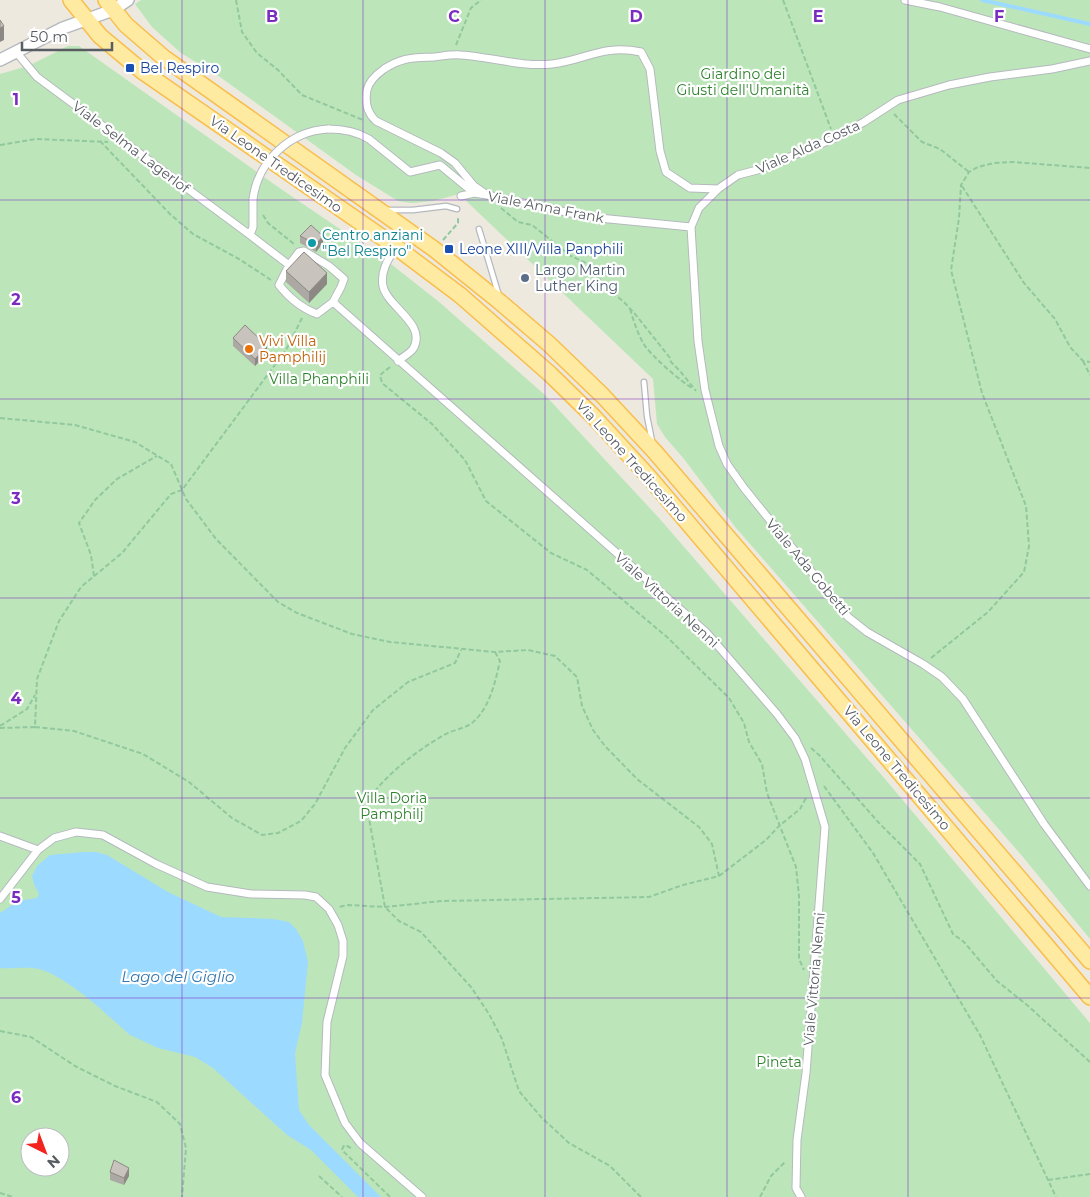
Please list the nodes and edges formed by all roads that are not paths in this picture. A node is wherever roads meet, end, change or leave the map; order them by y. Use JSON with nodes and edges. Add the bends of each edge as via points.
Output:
{"nodes":[{"id":1,"x":71,"y":0,"type":"edge"},
{"id":2,"x":128,"y":0,"type":"edge"},
{"id":3,"x":905,"y":0,"type":"edge"},
{"id":4,"x":111,"y":3,"type":"edge"},
{"id":5,"x":86,"y":20,"type":"junction"},
{"id":6,"x":1090,"y":49,"type":"edge"},
{"id":7,"x":18,"y":53,"type":"junction"},
{"id":8,"x":0,"y":60,"type":"edge"},
{"id":9,"x":1090,"y":60,"type":"edge"},
{"id":10,"x":718,"y":189,"type":"junction"},
{"id":11,"x":474,"y":193,"type":"junction"},
{"id":12,"x":487,"y":195,"type":"junction"},
{"id":13,"x":461,"y":196,"type":"dead end"},
{"id":14,"x":457,"y":209,"type":"road end"},
{"id":15,"x":378,"y":210,"type":"junction"},
{"id":16,"x":691,"y":227,"type":"junction"},
{"id":17,"x":479,"y":229,"type":"dead end"},
{"id":18,"x":250,"y":235,"type":"junction"},
{"id":19,"x":396,"y":247,"type":"junction"},
{"id":20,"x":288,"y":265,"type":"junction"},
{"id":21,"x":333,"y":302,"type":"junction"},
{"id":22,"x":500,"y":302,"type":"junction"},
{"id":23,"x":398,"y":361,"type":"junction"},
{"id":24,"x":644,"y":382,"type":"dead end"},
{"id":25,"x":655,"y":452,"type":"junction"},
{"id":26,"x":0,"y":836,"type":"edge"},
{"id":27,"x":38,"y":850,"type":"junction"},
{"id":28,"x":1090,"y":886,"type":"edge"},
{"id":29,"x":0,"y":899,"type":"edge"},
{"id":30,"x":1090,"y":961,"type":"edge"},
{"id":31,"x":1090,"y":997,"type":"edge"},
{"id":32,"x":422,"y":1197,"type":"edge"},
{"id":33,"x":801,"y":1197,"type":"edge"}],
"edges":[{"from":1,"to":5,"type":"main road","name":"Via Leone Tredicesimo"},
{"from":2,"to":4,"type":"street"},
{"from":3,"to":6,"type":"street"},
{"from":4,"to":5,"type":"street"},
{"from":4,"to":15,"type":"main road","name":"Via Leone Tredicesimo","via":[[137,35],[170,62]]},
{"from":5,"to":7,"type":"street","via":[[63,28]]},
{"from":5,"to":19,"type":"main road","name":"Via Leone Tredicesimo","via":[[142,71]]},
{"from":7,"to":8,"type":"street"},
{"from":7,"to":18,"type":"street","name":"Viale Selma Lagerlof","via":[[37,77]]},
{"from":9,"to":10,"type":"street","name":"Viale Alda Costa","via":[[1052,69],[990,77],[898,100],[835,138],[761,170],[738,174]]},
{"from":10,"to":12,"type":"street","via":[[690,188],[666,172],[660,151],[650,69],[641,52],[626,48],[601,51],[552,64],[526,64],[460,55],[409,57],[379,72],[368,87],[366,103],[376,121],[455,163],[474,186]]},
{"from":10,"to":16,"type":"street","name":"Viale Alda Costa","via":[[699,208]]},
{"from":11,"to":12,"type":"street","name":"Viale Anna Frank"},
{"from":11,"to":13,"type":"street","name":"Viale Anna Frank"},
{"from":11,"to":18,"type":"street","bridge":true,"via":[[440,165],[410,172],[362,134],[343,129],[313,131],[299,135],[280,148],[261,171],[253,199]]},
{"from":12,"to":16,"type":"street","name":"Viale Anna Frank","via":[[589,217]]},
{"from":14,"to":15,"type":"lane","via":[[449,206]]},
{"from":15,"to":22,"type":"main road","name":"Via Leone Tredicesimo","via":[[434,249]]},
{"from":16,"to":28,"type":"street","name":"Viale Ada Gobetti","via":[[698,341],[707,400],[727,464],[848,617],[942,677],[964,699],[1044,824]]},
{"from":17,"to":22,"type":"lane"},
{"from":18,"to":20,"type":"street"},
{"from":19,"to":23,"type":"street","via":[[383,271],[383,286],[388,297],[409,321],[416,340],[412,350]]},
{"from":19,"to":31,"type":"main road","name":"Via Leone Tredicesimo","via":[[508,336],[565,388],[624,449]]},
{"from":20,"to":21,"type":"street","via":[[279,285],[291,300],[317,314]]},
{"from":20,"to":21,"type":"street","via":[[299,252],[304,251],[329,266],[344,279]]},
{"from":21,"to":23,"type":"street","name":"Viale Vittoria Nenni"},
{"from":22,"to":25,"type":"main road","name":"Via Leone Tredicesimo","via":[[590,383]]},
{"from":23,"to":33,"type":"street","name":"Viale Vittoria Nenni","via":[[706,632],[777,714],[790,731],[804,760],[825,827],[797,1150],[796,1188]]},
{"from":24,"to":25,"type":"lane"},
{"from":25,"to":30,"type":"main road","name":"Via Leone Tredicesimo"},
{"from":26,"to":27,"type":"street"},
{"from":27,"to":29,"type":"street"},
{"from":27,"to":32,"type":"street","via":[[54,838],[76,832],[103,835],[208,887],[250,894],[316,897],[329,909],[343,941],[343,956],[327,1022],[325,1075],[344,1123],[360,1143]]}]}
